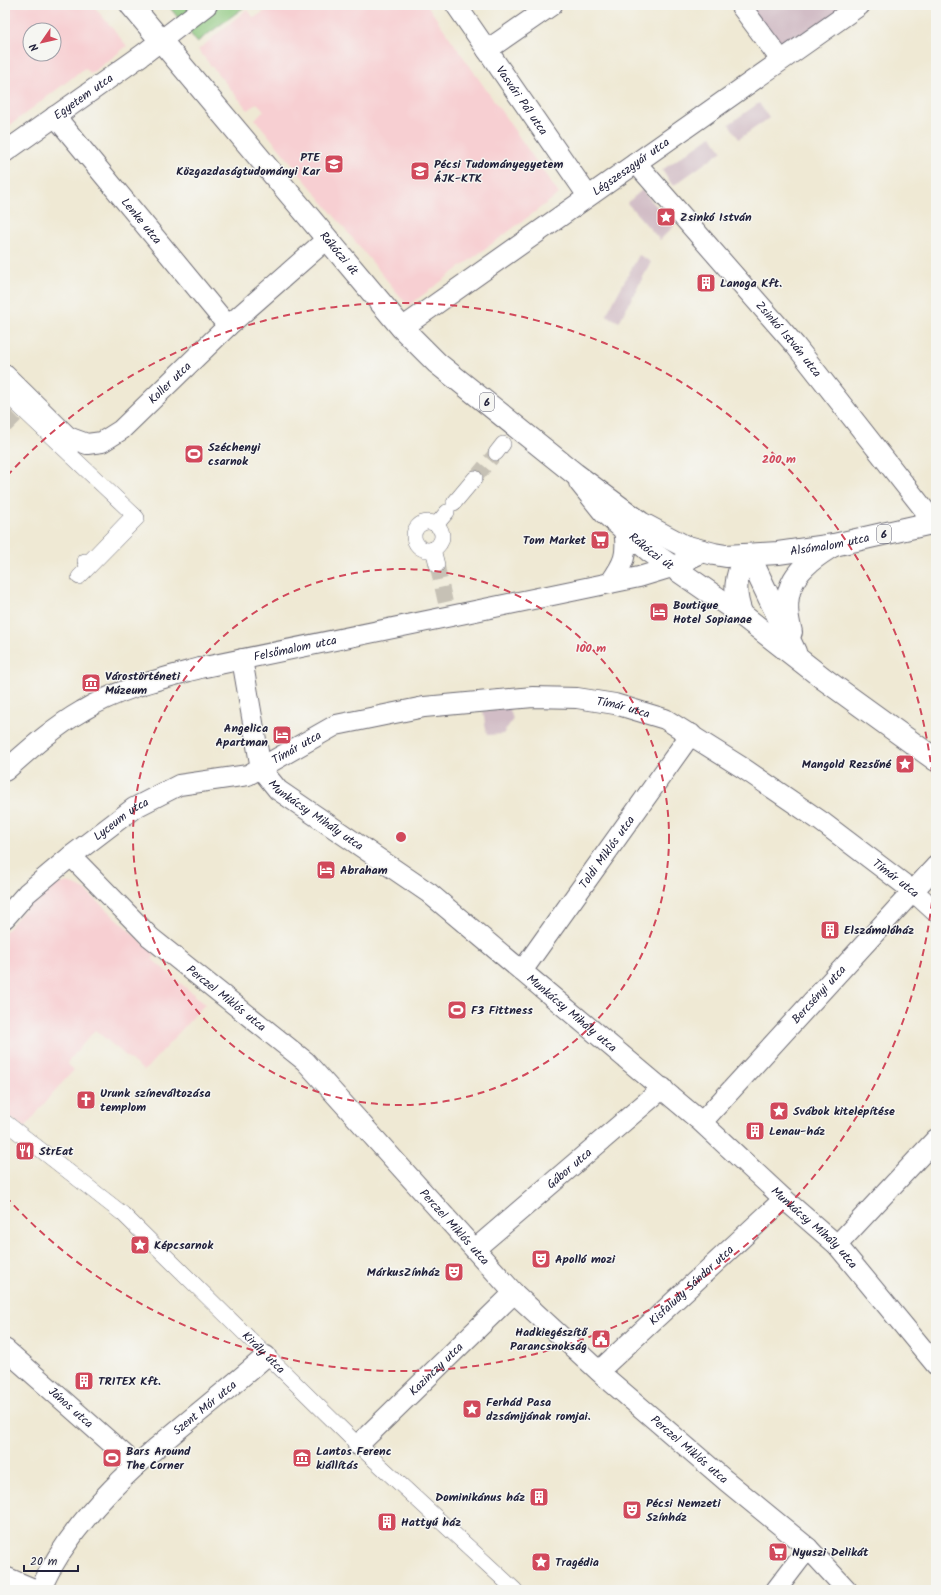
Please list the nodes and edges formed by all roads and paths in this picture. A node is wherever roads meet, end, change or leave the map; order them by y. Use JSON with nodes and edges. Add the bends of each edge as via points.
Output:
{"nodes":[{"id":1,"x":131,"y":5,"type":"edge"},
{"id":2,"x":207,"y":5,"type":"edge"},
{"id":3,"x":456,"y":5,"type":"edge"},
{"id":4,"x":552,"y":5,"type":"edge"},
{"id":5,"x":740,"y":5,"type":"edge"},
{"id":6,"x":860,"y":5,"type":"edge"},
{"id":7,"x":161,"y":41,"type":"junction"},
{"id":8,"x":487,"y":50,"type":"junction"},
{"id":9,"x":781,"y":60,"type":"junction"},
{"id":10,"x":55,"y":116,"type":"junction"},
{"id":11,"x":5,"y":152,"type":"edge"},
{"id":12,"x":636,"y":163,"type":"junction"},
{"id":13,"x":588,"y":196,"type":"junction"},
{"id":14,"x":328,"y":239,"type":"junction"},
{"id":15,"x":228,"y":326,"type":"junction"},
{"id":16,"x":402,"y":328,"type":"junction"},
{"id":17,"x":5,"y":375,"type":"edge"},
{"id":18,"x":5,"y":393,"type":"edge"},
{"id":19,"x":575,"y":474,"type":"junction"},
{"id":20,"x":475,"y":478,"type":"tunnel mouth"},
{"id":21,"x":134,"y":515,"type":"junction"},
{"id":22,"x":935,"y":522,"type":"edge"},
{"id":23,"x":436,"y":525,"type":"junction"},
{"id":24,"x":624,"y":530,"type":"junction"},
{"id":25,"x":834,"y":545,"type":"junction"},
{"id":26,"x":433,"y":550,"type":"junction"},
{"id":27,"x":703,"y":552,"type":"junction"},
{"id":28,"x":746,"y":555,"type":"junction"},
{"id":29,"x":85,"y":561,"type":"dead end"},
{"id":30,"x":437,"y":565,"type":"tunnel mouth"},
{"id":31,"x":672,"y":566,"type":"junction"},
{"id":32,"x":79,"y":577,"type":"dead end"},
{"id":33,"x":610,"y":583,"type":"junction"},
{"id":34,"x":742,"y":615,"type":"junction"},
{"id":35,"x":798,"y":658,"type":"junction"},
{"id":36,"x":242,"y":659,"type":"junction"},
{"id":37,"x":691,"y":734,"type":"junction"},
{"id":38,"x":936,"y":760,"type":"edge"},
{"id":39,"x":261,"y":769,"type":"junction"},
{"id":40,"x":5,"y":771,"type":"edge"},
{"id":41,"x":71,"y":856,"type":"junction"},
{"id":42,"x":936,"y":866,"type":"edge"},
{"id":43,"x":913,"y":891,"type":"junction"},
{"id":44,"x":936,"y":912,"type":"edge"},
{"id":45,"x":5,"y":918,"type":"edge"},
{"id":46,"x":522,"y":971,"type":"junction"},
{"id":47,"x":663,"y":1088,"type":"junction"},
{"id":48,"x":5,"y":1122,"type":"edge"},
{"id":49,"x":702,"y":1122,"type":"junction"},
{"id":50,"x":936,"y":1139,"type":"edge"},
{"id":51,"x":784,"y":1199,"type":"junction"},
{"id":52,"x":838,"y":1246,"type":"junction"},
{"id":53,"x":476,"y":1249,"type":"junction"},
{"id":54,"x":514,"y":1293,"type":"junction"},
{"id":55,"x":5,"y":1349,"type":"edge"},
{"id":56,"x":266,"y":1356,"type":"junction"},
{"id":57,"x":935,"y":1361,"type":"edge"},
{"id":58,"x":599,"y":1371,"type":"junction"},
{"id":59,"x":358,"y":1445,"type":"junction"},
{"id":60,"x":136,"y":1466,"type":"junction"},
{"id":61,"x":808,"y":1548,"type":"junction"},
{"id":62,"x":5,"y":1577,"type":"edge"},
{"id":63,"x":36,"y":1590,"type":"edge"},
{"id":64,"x":40,"y":1590,"type":"edge"},
{"id":65,"x":515,"y":1590,"type":"edge"},
{"id":66,"x":776,"y":1590,"type":"edge"},
{"id":67,"x":847,"y":1590,"type":"edge"}],
"edges":[{"from":1,"to":7,"type":"main road","name":"Rákóczi út","number":"6"},
{"from":2,"to":7,"type":"street","name":"Egyetem utca"},
{"from":3,"to":8,"type":"street","name":"Vasvári Pál utca"},
{"from":4,"to":8,"type":"street"},
{"from":5,"to":9,"type":"street"},
{"from":6,"to":9,"type":"street","name":"Légszeszgyár utca"},
{"from":7,"to":10,"type":"street","name":"Egyetem utca"},
{"from":7,"to":14,"type":"main road","name":"Rákóczi út","number":"6"},
{"from":8,"to":13,"type":"street","name":"Vasvári Pál utca"},
{"from":9,"to":12,"type":"street","name":"Légszeszgyár utca"},
{"from":10,"to":11,"type":"street","name":"Egyetem utca"},
{"from":10,"to":15,"type":"street","name":"Lenke utca"},
{"from":12,"to":13,"type":"street","name":"Légszeszgyár utca"},
{"from":12,"to":22,"type":"street","name":"Zsinkó István utca","via":[[795,345]]},
{"from":13,"to":16,"type":"street","name":"Légszeszgyár utca"},
{"from":14,"to":15,"type":"street","name":"Koller utca"},
{"from":14,"to":16,"type":"main road","name":"Rákóczi út","number":"6"},
{"from":15,"to":17,"type":"street","name":"Koller utca","via":[[121,430],[102,442],[87,444],[68,437]]},
{"from":16,"to":19,"type":"main road","name":"Rákóczi út","number":"6","via":[[437,363]]},
{"from":18,"to":21,"type":"street"},
{"from":19,"to":24,"type":"main road","name":"Rákóczi út","via":[[588,493]]},
{"from":19,"to":27,"type":"main road","name":"Rákóczi út","number":"6","via":[[641,523],[684,546]]},
{"from":20,"to":23,"type":"street"},
{"from":21,"to":29,"type":"street","via":[[87,564]]},
{"from":21,"to":32,"type":"street","via":[[137,518]]},
{"from":22,"to":25,"type":"main road","name":"Alsómalom utca","number":"6"},
{"from":23,"to":26,"type":"street","via":[[442,535],[441,541]]},
{"from":23,"to":26,"type":"street","via":[[430,523],[419,527],[415,538],[421,548]]},
{"from":24,"to":31,"type":"main road","name":"Rákóczi út"},
{"from":24,"to":33,"type":"street","via":[[627,545],[625,556],[622,566]]},
{"from":25,"to":28,"type":"main road","name":"Alsómalom utca","number":"6"},
{"from":25,"to":35,"type":"main road","via":[[815,556],[797,574],[789,587],[786,604],[788,624]]},
{"from":26,"to":30,"type":"street"},
{"from":27,"to":28,"type":"main road","name":"Rákóczi út","number":"6","via":[[726,556]]},
{"from":27,"to":31,"type":"street","name":"Felsőmalom utca"},
{"from":28,"to":34,"type":"main road","via":[[740,567],[736,590],[736,601]]},
{"from":28,"to":35,"type":"main road","name":"Rákóczi út","via":[[755,568]]},
{"from":31,"to":33,"type":"street","name":"Felsőmalom utca"},
{"from":31,"to":34,"type":"main road","name":"Rákóczi út"},
{"from":33,"to":36,"type":"street","name":"Felsőmalom utca"},
{"from":34,"to":35,"type":"main road","name":"Rákóczi út"},
{"from":35,"to":38,"type":"main road","name":"Rákóczi út"},
{"from":36,"to":39,"type":"street","name":"Munkácsy Mihály utca"},
{"from":36,"to":40,"type":"street","name":"Felsőmalom utca","via":[[200,668],[114,695],[83,710],[52,730]]},
{"from":37,"to":39,"type":"street","name":"Tímár utca","via":[[665,719],[615,704],[577,698],[533,697],[424,707],[336,725]]},
{"from":37,"to":43,"type":"street","name":"Tímár utca","via":[[822,822]]},
{"from":37,"to":46,"type":"street","name":"Toldi Miklós utca"},
{"from":39,"to":41,"type":"street","name":"Lyceum utca","via":[[248,776],[179,785],[134,808]]},
{"from":39,"to":46,"type":"street","name":"Munkácsy Mihály utca","via":[[278,790],[429,893]]},
{"from":41,"to":45,"type":"street","name":"Lyceum utca","via":[[27,893]]},
{"from":41,"to":53,"type":"street","name":"Perczel Miklós utca","via":[[150,937],[305,1061]]},
{"from":42,"to":43,"type":"street","name":"Bercsényi utca"},
{"from":43,"to":44,"type":"street","name":"Tímár utca"},
{"from":43,"to":49,"type":"street","name":"Bercsényi utca"},
{"from":46,"to":47,"type":"street","name":"Munkácsy Mihály utca"},
{"from":47,"to":49,"type":"street","name":"Munkácsy Mihály utca"},
{"from":47,"to":53,"type":"street","name":"Gábor utca"},
{"from":48,"to":56,"type":"street","name":"Király utca","via":[[123,1214]]},
{"from":49,"to":51,"type":"street","name":"Munkácsy Mihály utca"},
{"from":50,"to":52,"type":"street"},
{"from":51,"to":52,"type":"street","name":"Munkácsy Mihály utca"},
{"from":51,"to":58,"type":"street","name":"Kisfaludy Sándor utca"},
{"from":52,"to":57,"type":"street","name":"Munkácsy Mihály utca"},
{"from":53,"to":54,"type":"street","name":"Perczel Miklós utca"},
{"from":54,"to":58,"type":"street","name":"Perczel Miklós utca"},
{"from":54,"to":59,"type":"street","name":"Kazinczy utca"},
{"from":55,"to":60,"type":"street","name":"János utca"},
{"from":56,"to":59,"type":"street","name":"Király utca"},
{"from":56,"to":60,"type":"street","name":"Szent Mór utca"},
{"from":58,"to":61,"type":"street","name":"Perczel Miklós utca"},
{"from":59,"to":65,"type":"street","name":"Király utca"},
{"from":60,"to":64,"type":"street","name":"Szent Mór utca","via":[[104,1498],[72,1536]]},
{"from":61,"to":66,"type":"street"},
{"from":61,"to":67,"type":"street","name":"Perczel Miklós utca"},
{"from":62,"to":63,"type":"street"}]}
